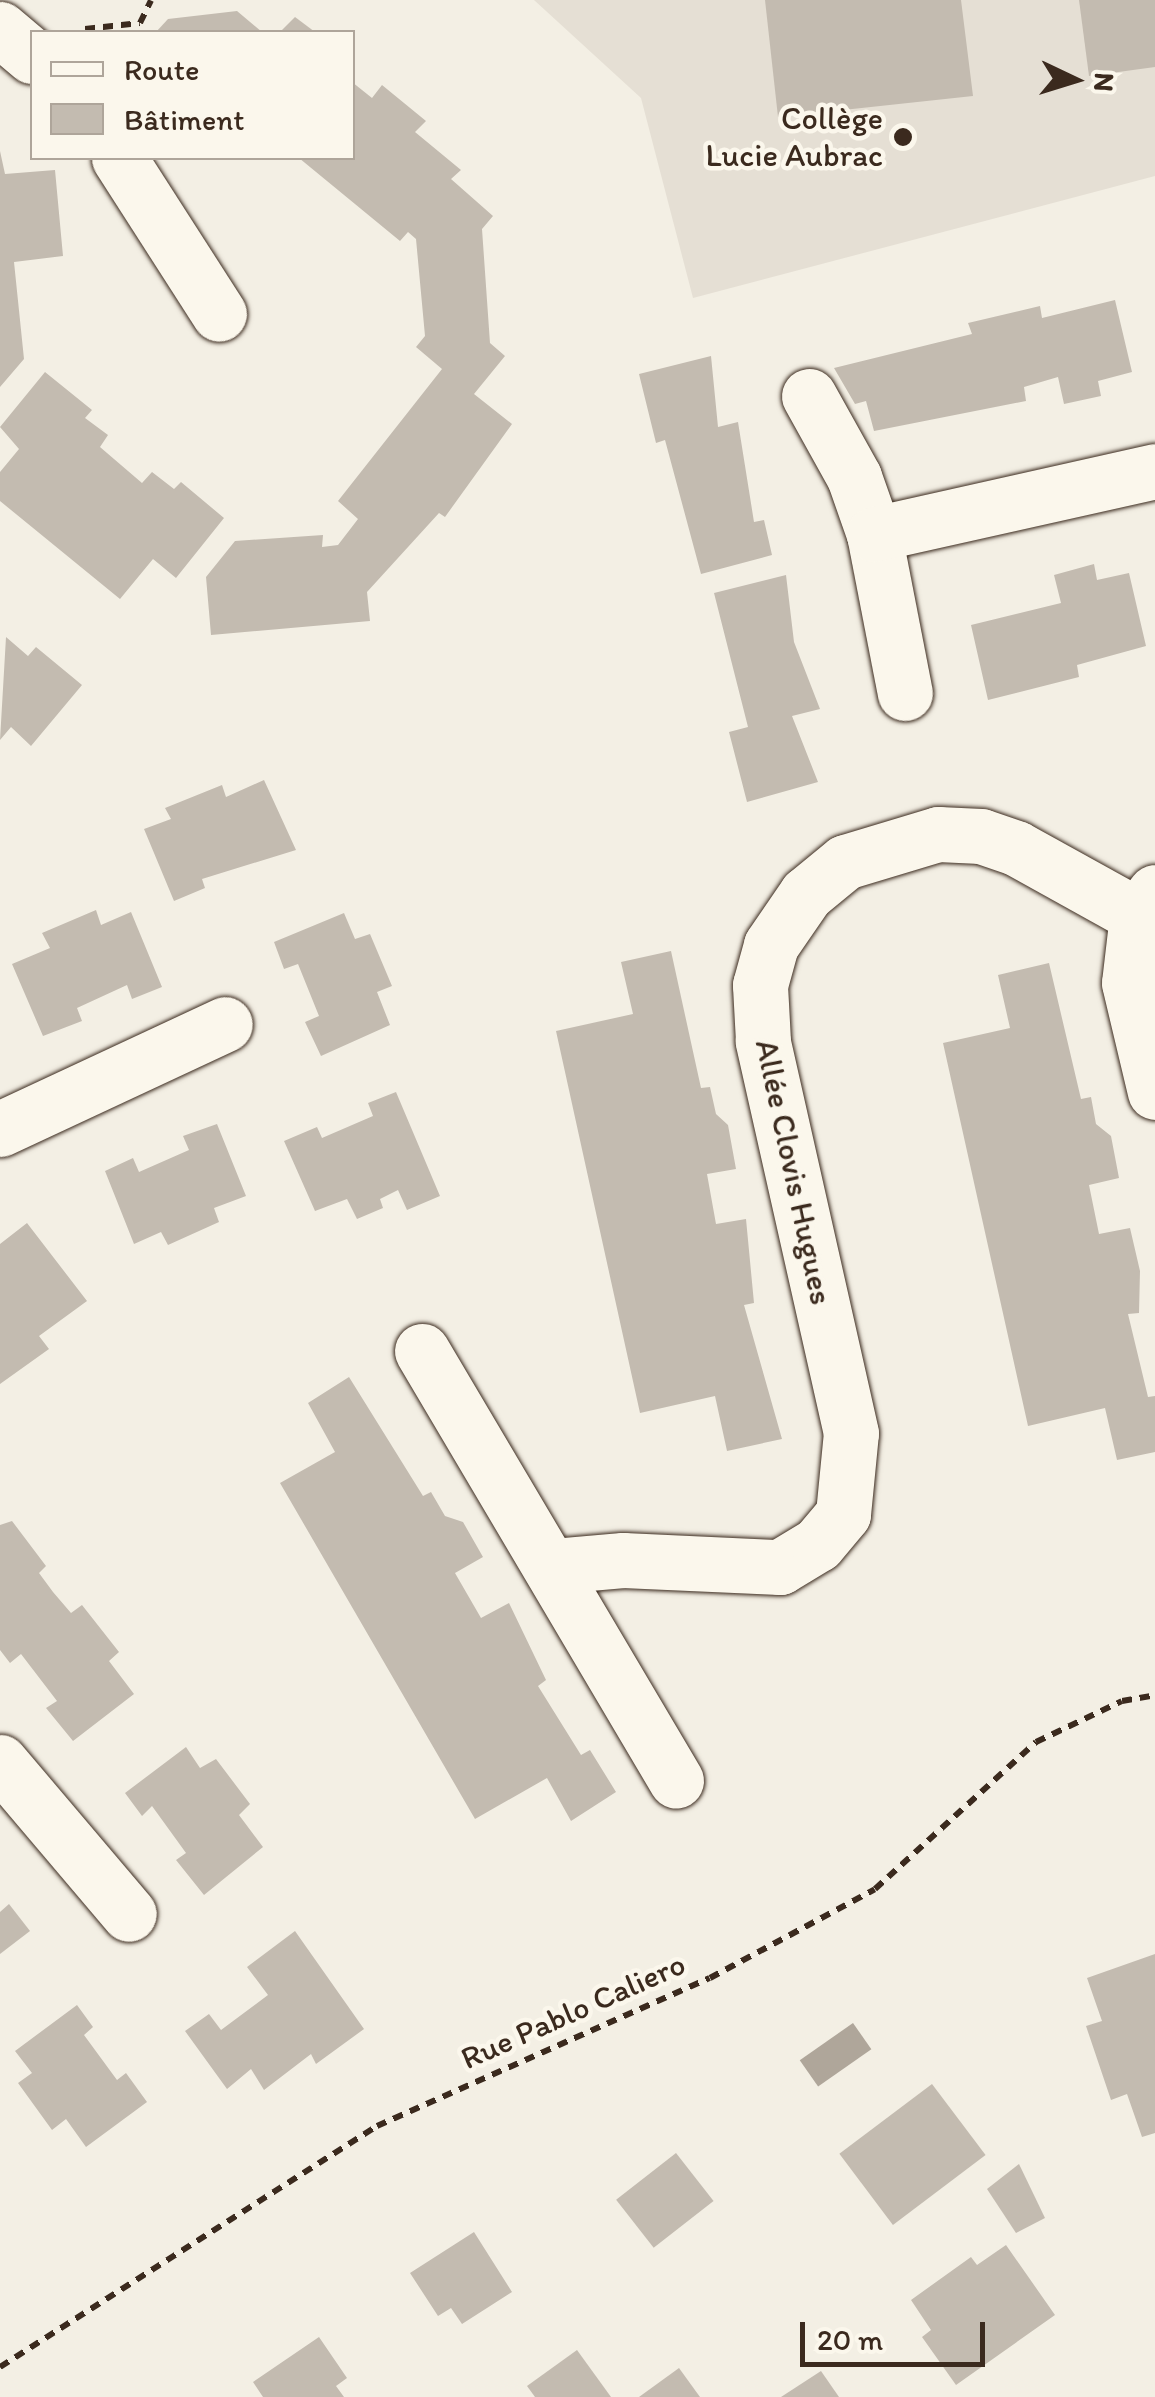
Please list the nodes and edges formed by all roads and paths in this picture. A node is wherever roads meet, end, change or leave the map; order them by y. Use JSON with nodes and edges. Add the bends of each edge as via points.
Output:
{"nodes":[{"id":1,"x":151,"y":0,"type":"edge"},
{"id":2,"x":86,"y":27,"type":"dead end"},
{"id":3,"x":0,"y":29,"type":"edge"},
{"id":4,"x":30,"y":54,"type":"edge"},
{"id":5,"x":120,"y":160,"type":"edge"},
{"id":6,"x":220,"y":314,"type":"dead end"},
{"id":7,"x":809,"y":396,"type":"dead end"},
{"id":8,"x":1155,"y":471,"type":"edge"},
{"id":9,"x":874,"y":534,"type":"junction"},
{"id":10,"x":905,"y":693,"type":"dead end"},
{"id":11,"x":1146,"y":904,"type":"edge"},
{"id":12,"x":224,"y":1024,"type":"dead end"},
{"id":13,"x":1155,"y":1092,"type":"edge"},
{"id":14,"x":0,"y":1129,"type":"edge"},
{"id":15,"x":422,"y":1351,"type":"dead end"},
{"id":16,"x":554,"y":1566,"type":"junction"},
{"id":17,"x":1155,"y":1695,"type":"edge"},
{"id":18,"x":0,"y":1762,"type":"edge"},
{"id":19,"x":676,"y":1782,"type":"dead end"},
{"id":20,"x":129,"y":1914,"type":"dead end"},
{"id":21,"x":0,"y":2367,"type":"edge"}],
"edges":[{"from":1,"to":2,"type":"path","via":[[140,23]]},
{"from":3,"to":4,"type":"street"},
{"from":5,"to":6,"type":"street"},
{"from":7,"to":9,"type":"street","via":[[854,477]]},
{"from":8,"to":9,"type":"street"},
{"from":9,"to":10,"type":"street"},
{"from":11,"to":13,"type":"street","name":"Allée Clovis Hugues","via":[[1129,983]]},
{"from":11,"to":16,"type":"street","name":"Allée Clovis Hugues","via":[[981,836],[890,844],[845,862],[806,894],[771,945],[760,985],[762,1022],[851,1433],[842,1514],[818,1544],[780,1567],[623,1560]]},
{"from":12,"to":14,"type":"street"},
{"from":15,"to":16,"type":"street"},
{"from":16,"to":19,"type":"street"},
{"from":17,"to":21,"type":"path","name":"Rue Pablo Caliero","via":[[1122,1700],[1036,1742],[875,1890],[710,1978],[377,2126]]},
{"from":18,"to":20,"type":"street"}]}
